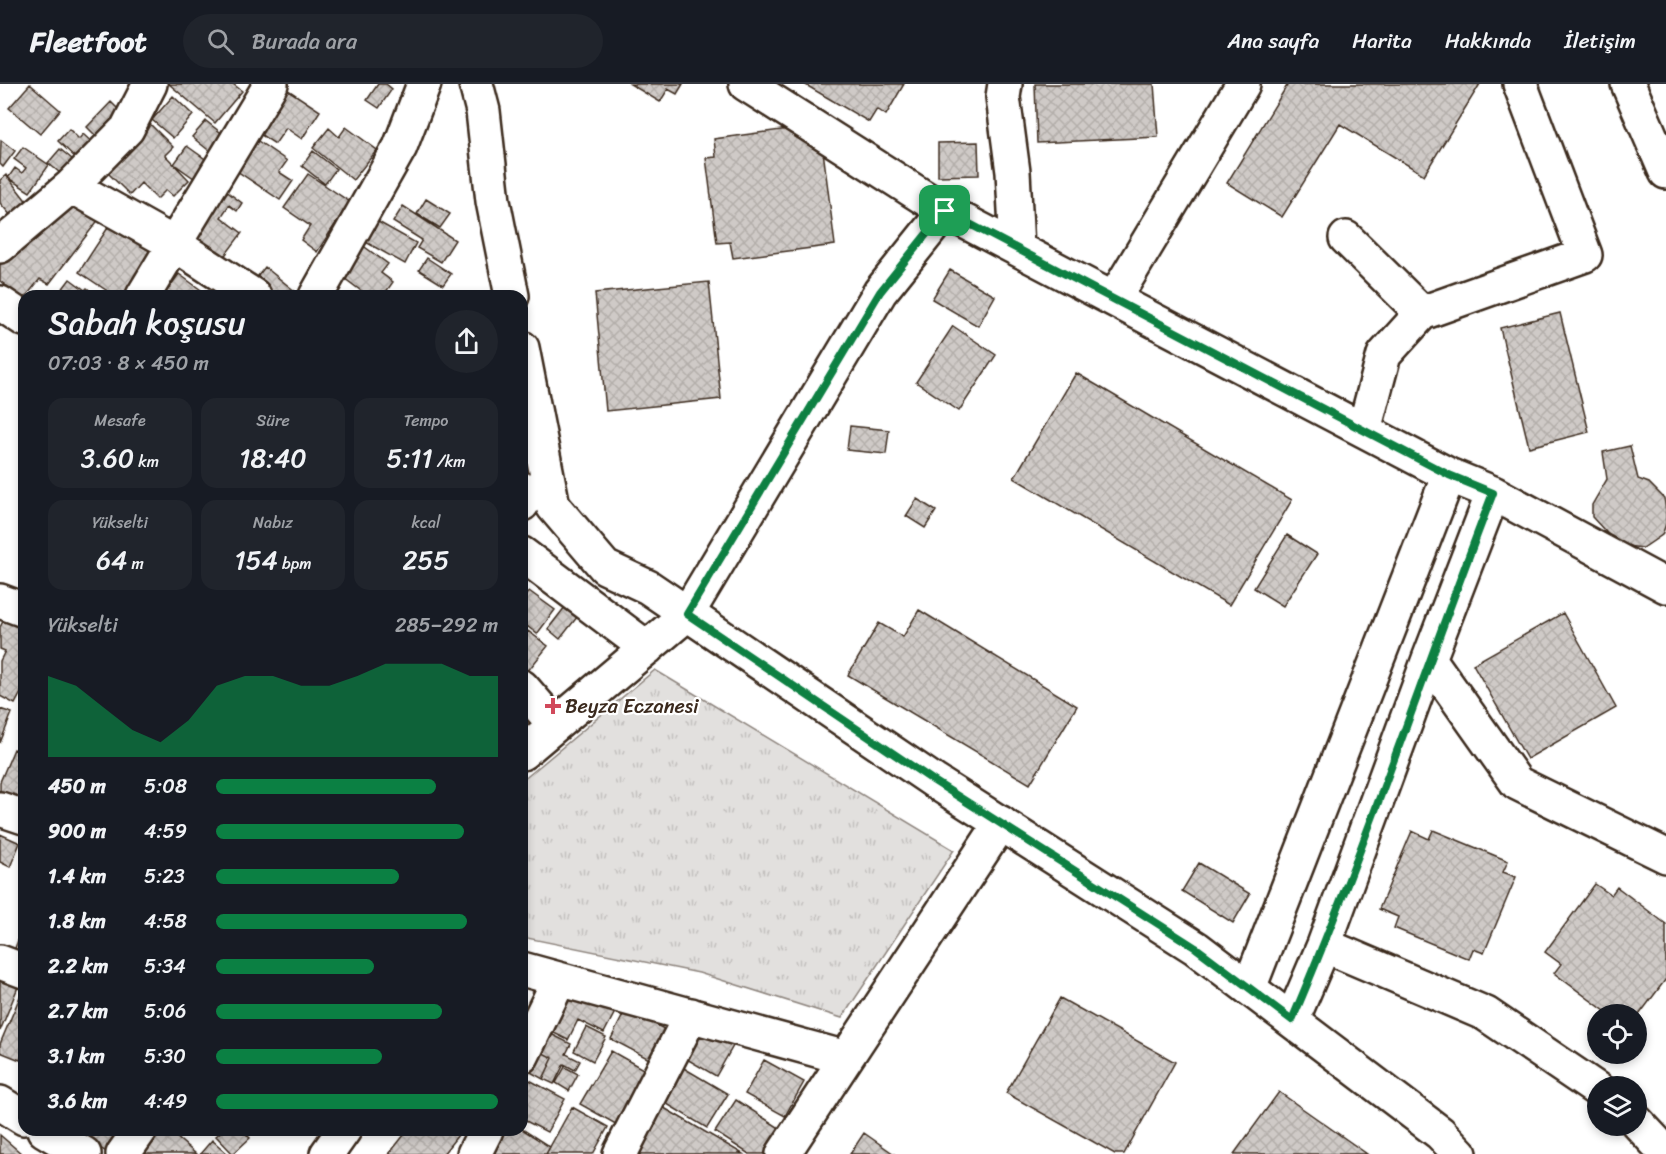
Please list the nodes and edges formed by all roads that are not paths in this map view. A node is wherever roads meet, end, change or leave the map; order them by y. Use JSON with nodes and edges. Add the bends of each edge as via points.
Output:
{"nodes":[{"id":1,"x":150,"y":84,"type":"edge"},
{"id":2,"x":271,"y":84,"type":"edge"},
{"id":3,"x":424,"y":84,"type":"edge"},
{"id":4,"x":476,"y":84,"type":"edge"},
{"id":5,"x":746,"y":84,"type":"edge"},
{"id":6,"x":1005,"y":84,"type":"edge"},
{"id":7,"x":1243,"y":84,"type":"edge"},
{"id":8,"x":1520,"y":84,"type":"edge"},
{"id":9,"x":1628,"y":84,"type":"edge"},
{"id":10,"x":1666,"y":172,"type":"edge"},
{"id":11,"x":71,"y":186,"type":"junction"},
{"id":12,"x":945,"y":211,"type":"junction"},
{"id":13,"x":1346,"y":238,"type":"dead end"},
{"id":14,"x":176,"y":245,"type":"junction"},
{"id":15,"x":0,"y":246,"type":"edge"},
{"id":16,"x":1017,"y":248,"type":"junction"},
{"id":17,"x":147,"y":290,"type":"edge"},
{"id":18,"x":245,"y":290,"type":"edge"},
{"id":19,"x":319,"y":290,"type":"edge"},
{"id":20,"x":511,"y":290,"type":"edge"},
{"id":21,"x":1114,"y":299,"type":"junction"},
{"id":22,"x":0,"y":303,"type":"edge"},
{"id":23,"x":1422,"y":313,"type":"junction"},
{"id":24,"x":18,"y":315,"type":"edge"},
{"id":25,"x":528,"y":412,"type":"edge"},
{"id":26,"x":1364,"y":430,"type":"junction"},
{"id":27,"x":1449,"y":475,"type":"junction"},
{"id":28,"x":1493,"y":493,"type":"junction"},
{"id":29,"x":528,"y":559,"type":"edge"},
{"id":30,"x":1666,"y":586,"type":"edge"},
{"id":31,"x":0,"y":601,"type":"edge"},
{"id":32,"x":18,"y":608,"type":"edge"},
{"id":33,"x":687,"y":614,"type":"junction"},
{"id":34,"x":647,"y":648,"type":"junction"},
{"id":35,"x":1429,"y":659,"type":"junction"},
{"id":36,"x":528,"y":694,"type":"edge"},
{"id":37,"x":555,"y":725,"type":"junction"},
{"id":38,"x":528,"y":748,"type":"edge"},
{"id":39,"x":0,"y":809,"type":"edge"},
{"id":40,"x":18,"y":814,"type":"edge"},
{"id":41,"x":1001,"y":823,"type":"junction"},
{"id":42,"x":1666,"y":856,"type":"edge"},
{"id":43,"x":1324,"y":945,"type":"junction"},
{"id":44,"x":0,"y":962,"type":"edge"},
{"id":45,"x":18,"y":969,"type":"edge"},
{"id":46,"x":528,"y":971,"type":"edge"},
{"id":47,"x":560,"y":980,"type":"junction"},
{"id":48,"x":1249,"y":988,"type":"junction"},
{"id":49,"x":691,"y":1016,"type":"junction"},
{"id":50,"x":1292,"y":1020,"type":"junction"},
{"id":51,"x":528,"y":1044,"type":"edge"},
{"id":52,"x":846,"y":1058,"type":"junction"},
{"id":53,"x":1587,"y":1083,"type":"edge"},
{"id":54,"x":0,"y":1103,"type":"edge"},
{"id":55,"x":18,"y":1114,"type":"edge"},
{"id":56,"x":1647,"y":1133,"type":"edge"},
{"id":57,"x":54,"y":1136,"type":"edge"},
{"id":58,"x":136,"y":1136,"type":"edge"},
{"id":59,"x":340,"y":1136,"type":"edge"},
{"id":60,"x":483,"y":1136,"type":"edge"},
{"id":61,"x":1666,"y":1153,"type":"edge"},
{"id":62,"x":84,"y":1154,"type":"edge"},
{"id":63,"x":123,"y":1154,"type":"edge"},
{"id":64,"x":327,"y":1154,"type":"edge"},
{"id":65,"x":474,"y":1154,"type":"edge"},
{"id":66,"x":620,"y":1154,"type":"edge"},
{"id":67,"x":783,"y":1154,"type":"edge"},
{"id":68,"x":1460,"y":1154,"type":"edge"}],
"edges":[{"from":1,"to":11,"type":"main road","via":[[127,129]]},
{"from":2,"to":14,"type":"main road"},
{"from":3,"to":19,"type":"main road","via":[[400,147]]},
{"from":4,"to":20,"type":"main road"},
{"from":5,"to":12,"type":"main road"},
{"from":6,"to":16,"type":"main road"},
{"from":7,"to":21,"type":"main road"},
{"from":8,"to":23,"type":"main road","via":[[1585,255]]},
{"from":9,"to":10,"type":"main road"},
{"from":11,"to":14,"type":"main road"},
{"from":11,"to":15,"type":"main road"},
{"from":12,"to":16,"type":"main road"},
{"from":12,"to":33,"type":"main road","via":[[880,292]]},
{"from":13,"to":23,"type":"main road"},
{"from":14,"to":17,"type":"main road"},
{"from":14,"to":18,"type":"main road"},
{"from":16,"to":21,"type":"main road"},
{"from":21,"to":26,"type":"main road"},
{"from":22,"to":24,"type":"main road"},
{"from":23,"to":26,"type":"main road","via":[[1384,355]]},
{"from":25,"to":33,"type":"main road","via":[[553,506],[605,567],[648,586]]},
{"from":26,"to":27,"type":"main road"},
{"from":27,"to":28,"type":"main road"},
{"from":27,"to":48,"type":"main road"},
{"from":28,"to":30,"type":"main road"},
{"from":28,"to":35,"type":"main road"},
{"from":29,"to":34,"type":"main road"},
{"from":31,"to":32,"type":"main road"},
{"from":33,"to":34,"type":"main road"},
{"from":33,"to":41,"type":"main road"},
{"from":34,"to":37,"type":"main road"},
{"from":35,"to":42,"type":"main road","via":[[1517,783]]},
{"from":35,"to":43,"type":"main road"},
{"from":36,"to":37,"type":"main road"},
{"from":37,"to":38,"type":"main road"},
{"from":39,"to":40,"type":"main road"},
{"from":41,"to":48,"type":"main road","via":[[1196,948]]},
{"from":41,"to":52,"type":"main road"},
{"from":43,"to":50,"type":"main road"},
{"from":43,"to":53,"type":"main road","via":[[1486,1014]]},
{"from":44,"to":45,"type":"main road"},
{"from":46,"to":47,"type":"main road"},
{"from":47,"to":49,"type":"main road"},
{"from":47,"to":51,"type":"main road"},
{"from":48,"to":50,"type":"main road"},
{"from":49,"to":52,"type":"main road"},
{"from":49,"to":66,"type":"main road"},
{"from":50,"to":68,"type":"main road","via":[[1440,1133]]},
{"from":52,"to":67,"type":"main road"},
{"from":54,"to":55,"type":"main road"},
{"from":56,"to":61,"type":"main road"},
{"from":57,"to":62,"type":"main road"},
{"from":58,"to":63,"type":"main road"},
{"from":59,"to":64,"type":"main road"},
{"from":60,"to":65,"type":"main road"}]}
